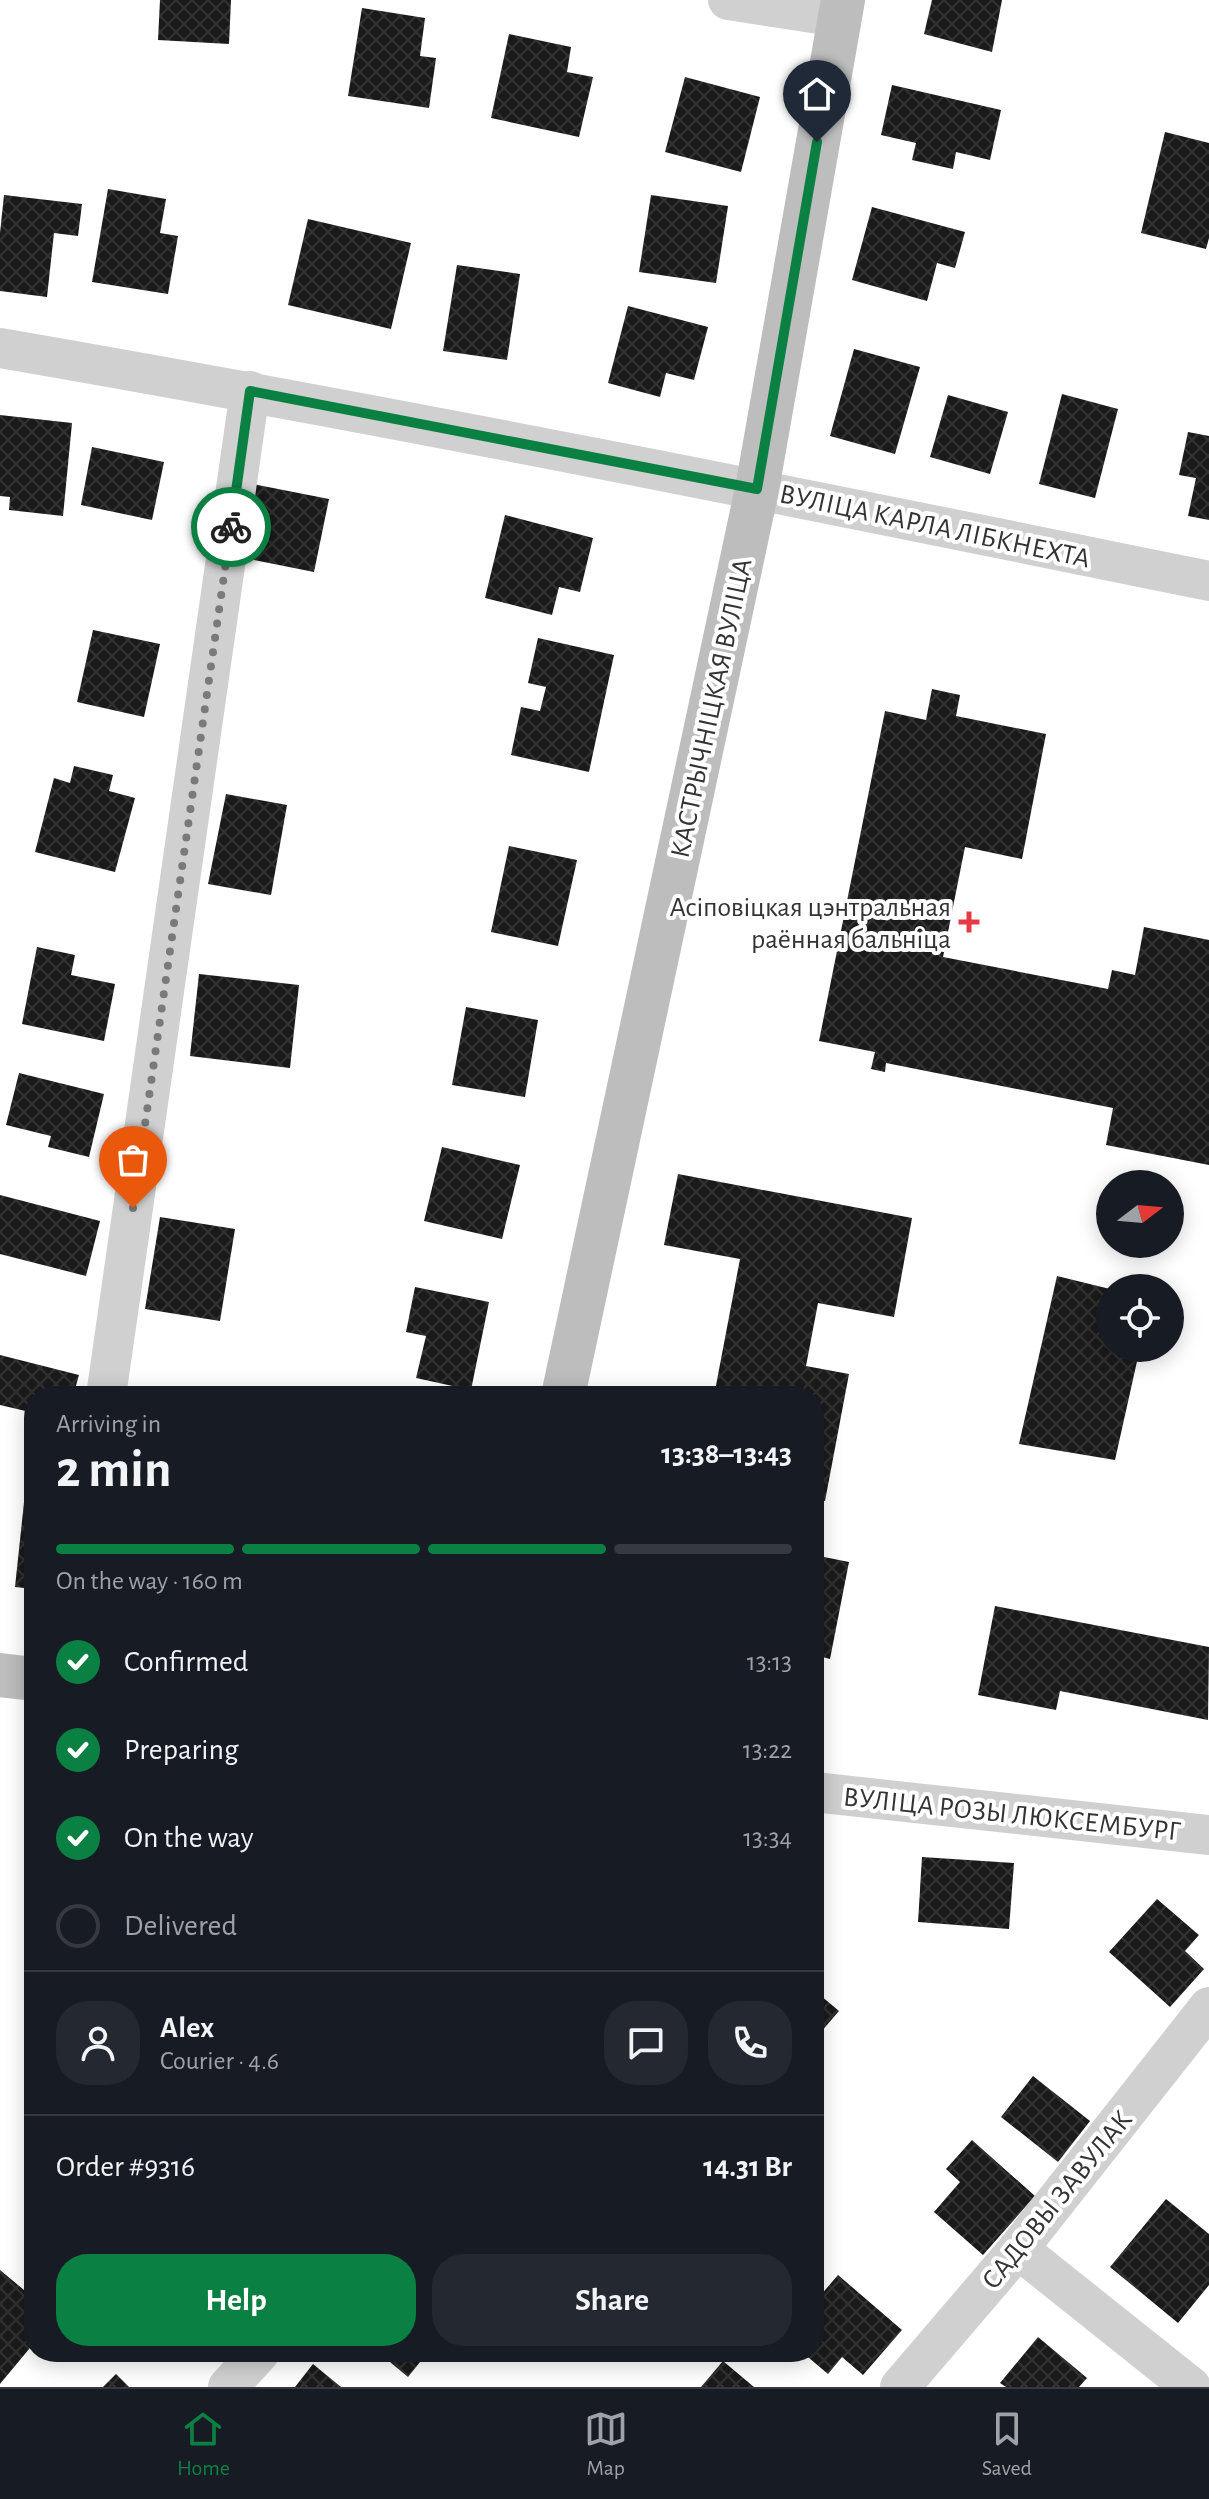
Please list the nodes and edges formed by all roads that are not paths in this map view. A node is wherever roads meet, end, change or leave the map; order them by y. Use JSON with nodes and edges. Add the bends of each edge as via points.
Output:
{"nodes":[{"id":1,"x":728,"y":0,"type":"edge"},
{"id":2,"x":841,"y":8,"type":"edge"},
{"id":3,"x":0,"y":348,"type":"edge"},
{"id":4,"x":250,"y":391,"type":"junction"},
{"id":5,"x":757,"y":489,"type":"junction"},
{"id":6,"x":1209,"y":581,"type":"edge"},
{"id":7,"x":107,"y":1386,"type":"edge"},
{"id":8,"x":565,"y":1386,"type":"edge"},
{"id":9,"x":0,"y":1675,"type":"edge"},
{"id":10,"x":24,"y":1678,"type":"edge"},
{"id":11,"x":824,"y":1793,"type":"edge"},
{"id":12,"x":1209,"y":1835,"type":"edge"},
{"id":13,"x":1209,"y":2007,"type":"edge"},
{"id":14,"x":1018,"y":2249,"type":"junction"},
{"id":15,"x":251,"y":2362,"type":"edge"},
{"id":16,"x":228,"y":2387,"type":"edge"},
{"id":17,"x":900,"y":2387,"type":"edge"},
{"id":18,"x":1191,"y":2387,"type":"edge"}],
"edges":[{"from":1,"to":2,"type":"street","name":"КАСТРЫЧНІЦКАЯ ВУЛІЦА"},
{"from":2,"to":5,"type":"street","name":"КАСТРЫЧНІЦКАЯ ВУЛІЦА"},
{"from":3,"to":4,"type":"street","name":"ВУЛІЦА КАРЛА ЛІБКНЕХТА"},
{"from":4,"to":5,"type":"street","name":"ВУЛІЦА КАРЛА ЛІБКНЕХТА"},
{"from":4,"to":7,"type":"street"},
{"from":5,"to":6,"type":"street","name":"ВУЛІЦА КАРЛА ЛІБКНЕХТА"},
{"from":5,"to":8,"type":"street","name":"КАСТРЫЧНІЦКАЯ ВУЛІЦА"},
{"from":9,"to":10,"type":"street"},
{"from":11,"to":12,"type":"street","name":"ВУЛІЦА РОЗЫ ЛЮКСЕМБУРГ"},
{"from":13,"to":14,"type":"street","name":"САДОВЫ ЗАВУЛАК"},
{"from":14,"to":17,"type":"street","name":"САДОВЫ ЗАВУЛАК"},
{"from":14,"to":18,"type":"street"},
{"from":15,"to":16,"type":"street"}]}
